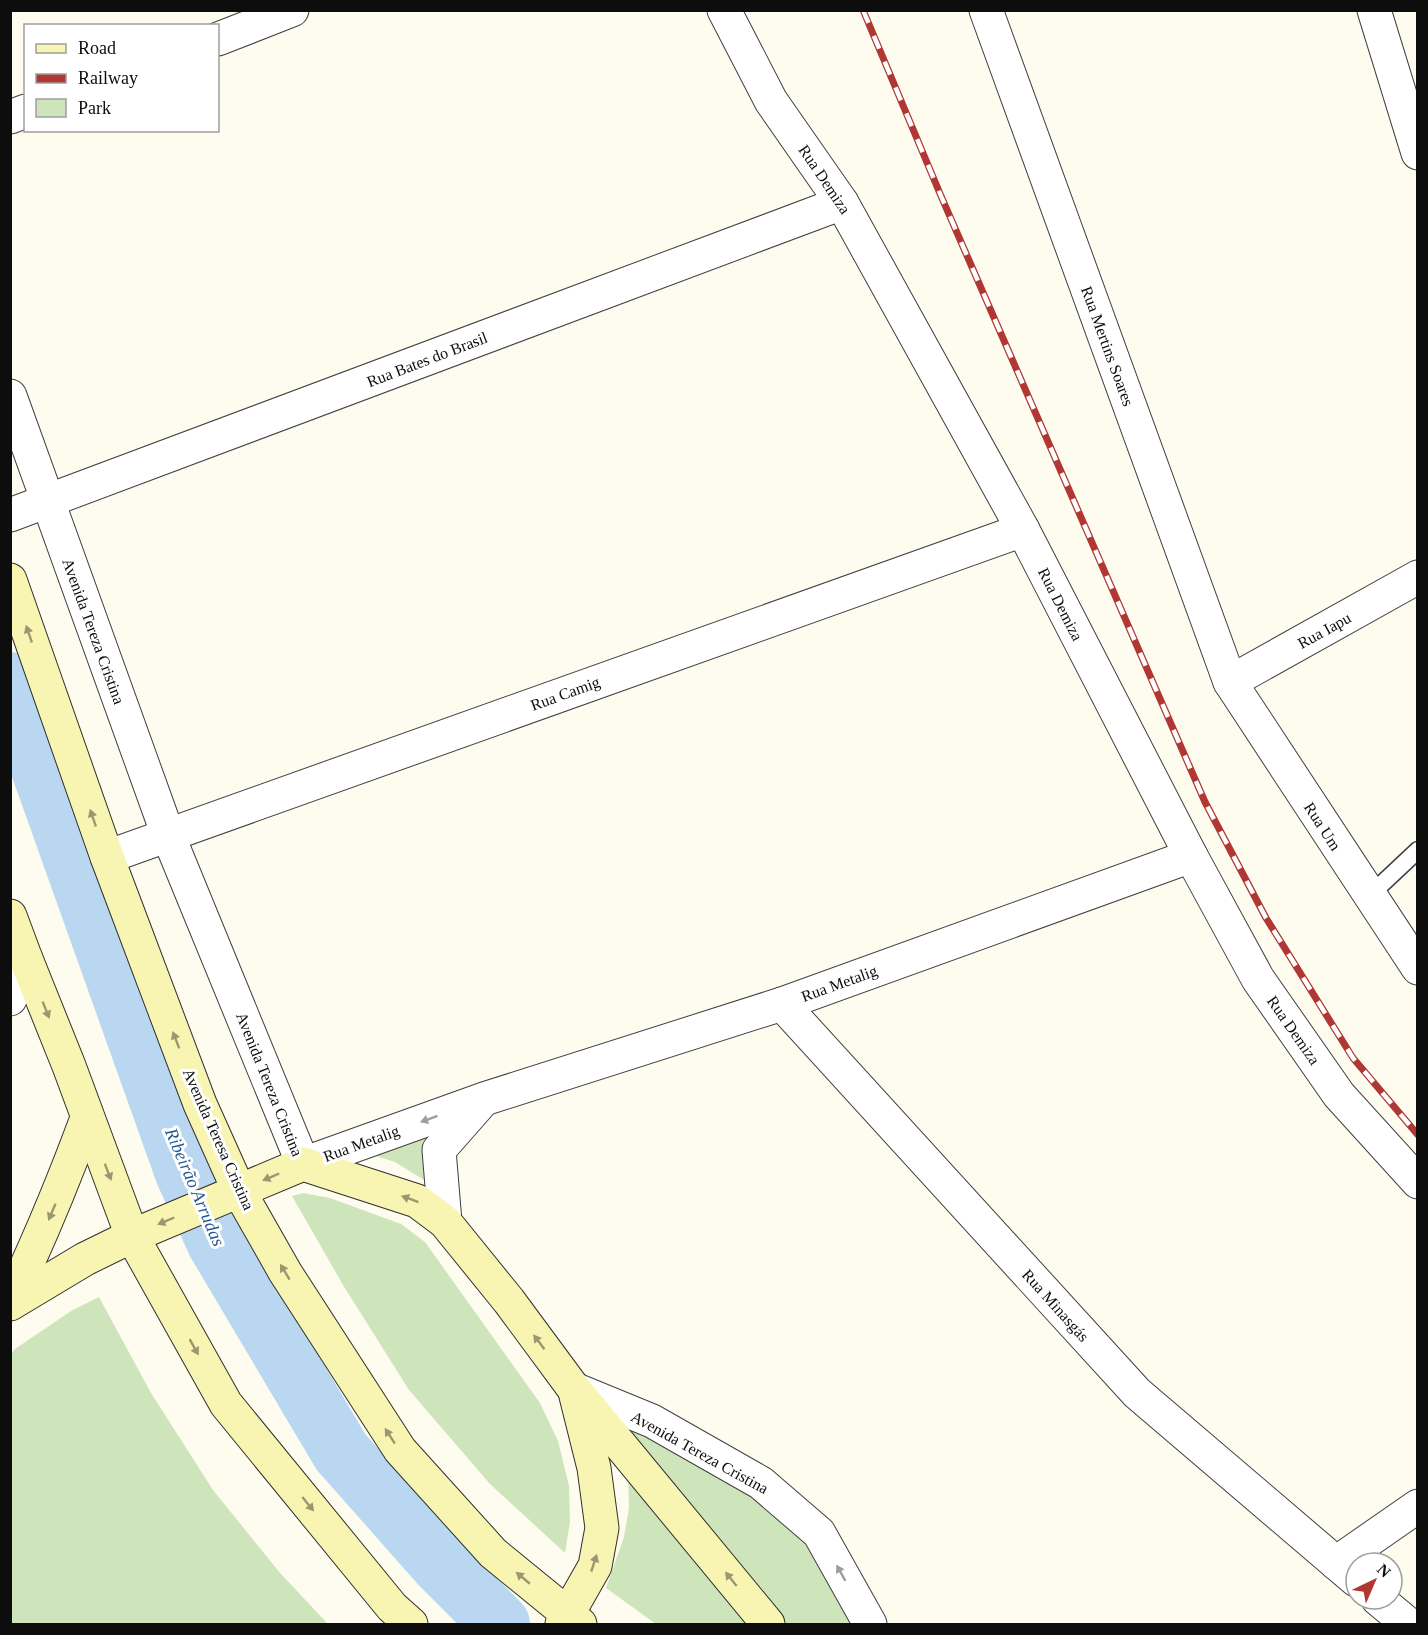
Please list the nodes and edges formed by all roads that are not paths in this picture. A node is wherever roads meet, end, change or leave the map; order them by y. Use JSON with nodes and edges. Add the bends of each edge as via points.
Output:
{"nodes":[{"id":1,"x":292,"y":10,"type":"edge"},
{"id":2,"x":724,"y":10,"type":"edge"},
{"id":3,"x":986,"y":10,"type":"edge"},
{"id":4,"x":1374,"y":10,"type":"edge"},
{"id":5,"x":219,"y":39,"type":"edge"},
{"id":6,"x":1418,"y":153,"type":"edge"},
{"id":7,"x":842,"y":203,"type":"junction"},
{"id":8,"x":10,"y":396,"type":"edge"},
{"id":9,"x":48,"y":502,"type":"junction"},
{"id":10,"x":10,"y":515,"type":"edge"},
{"id":11,"x":1023,"y":530,"type":"junction"},
{"id":12,"x":1418,"y":577,"type":"edge"},
{"id":13,"x":10,"y":580,"type":"edge"},
{"id":14,"x":1230,"y":682,"type":"junction"},
{"id":15,"x":168,"y":835,"type":"junction"},
{"id":16,"x":1418,"y":850,"type":"edge"},
{"id":17,"x":107,"y":856,"type":"junction"},
{"id":18,"x":1191,"y":856,"type":"junction"},
{"id":19,"x":1369,"y":896,"type":"junction"},
{"id":20,"x":10,"y":916,"type":"edge"},
{"id":21,"x":26,"y":959,"type":"junction"},
{"id":22,"x":1418,"y":968,"type":"edge"},
{"id":23,"x":10,"y":999,"type":"edge"},
{"id":24,"x":782,"y":1004,"type":"junction"},
{"id":25,"x":484,"y":1099,"type":"junction"},
{"id":26,"x":87,"y":1118,"type":"junction"},
{"id":27,"x":303,"y":1164,"type":"junction"},
{"id":28,"x":1418,"y":1182,"type":"edge"},
{"id":29,"x":237,"y":1191,"type":"junction"},
{"id":30,"x":445,"y":1222,"type":"junction"},
{"id":31,"x":134,"y":1235,"type":"junction"},
{"id":32,"x":10,"y":1302,"type":"edge"},
{"id":33,"x":574,"y":1389,"type":"junction"},
{"id":34,"x":1418,"y":1506,"type":"edge"},
{"id":35,"x":1369,"y":1551,"type":"edge"},
{"id":36,"x":1344,"y":1570,"type":"edge"},
{"id":37,"x":1392,"y":1611,"type":"edge"},
{"id":38,"x":569,"y":1621,"type":"edge"},
{"id":39,"x":411,"y":1624,"type":"edge"},
{"id":40,"x":768,"y":1624,"type":"edge"},
{"id":41,"x":870,"y":1624,"type":"edge"},
{"id":42,"x":1408,"y":1624,"type":"edge"}],
"edges":[{"from":1,"to":5,"type":"street"},
{"from":2,"to":7,"type":"street","name":"Rua Demiza","via":[[771,100]]},
{"from":3,"to":14,"type":"street","name":"Rua Mertins Soares"},
{"from":4,"to":6,"type":"street"},
{"from":7,"to":9,"type":"street","name":"Rua Bates do Brasil"},
{"from":7,"to":11,"type":"street","name":"Rua Demiza"},
{"from":8,"to":9,"type":"street","name":"Avenida Tereza Cristina"},
{"from":9,"to":10,"type":"street","name":"Rua Bates do Brasil"},
{"from":9,"to":15,"type":"street","name":"Avenida Tereza Cristina"},
{"from":11,"to":15,"type":"street","name":"Rua Camig"},
{"from":11,"to":18,"type":"street","name":"Rua Demiza"},
{"from":12,"to":14,"type":"street","name":"Rua Iapu"},
{"from":17,"to":13,"type":"main road","name":"Avenida Teresa Cristina","one_way":true},
{"from":14,"to":19,"type":"street","name":"Rua Um"},
{"from":15,"to":17,"type":"street","name":"Rua Camig"},
{"from":15,"to":27,"type":"street","name":"Avenida Tereza Cristina"},
{"from":16,"to":19,"type":"lane"},
{"from":29,"to":17,"type":"main road","name":"Avenida Teresa Cristina","one_way":true,"via":[[200,1104]]},
{"from":18,"to":24,"type":"street","name":"Rua Metalig"},
{"from":18,"to":28,"type":"street","name":"Rua Demiza","via":[[1258,979],[1339,1095]]},
{"from":19,"to":22,"type":"street","name":"Rua Um"},
{"from":20,"to":21,"type":"main road"},
{"from":21,"to":23,"type":"street"},
{"from":21,"to":26,"type":"main road","one_way":true},
{"from":24,"to":25,"type":"street","name":"Rua Metalig"},
{"from":24,"to":36,"type":"street","name":"Rua Minasgás","via":[[1137,1393]]},
{"from":25,"to":27,"type":"street","name":"Rua Metalig","one_way":true},
{"from":25,"to":30,"type":"street","via":[[439,1150]]},
{"from":26,"to":31,"type":"main road","one_way":true},
{"from":26,"to":32,"type":"main road","one_way":true,"via":[[59,1194]]},
{"from":27,"to":29,"type":"main road","name":"Rua Metalig","one_way":true},
{"from":30,"to":27,"type":"main road","name":"Avenida Tereza Cristina","one_way":true,"via":[[417,1201]]},
{"from":29,"to":31,"type":"main road","name":"Rua Metalig","one_way":true},
{"from":38,"to":29,"type":"main road","name":"Avenida Teresa Cristina","one_way":true,"via":[[493,1553],[400,1450]]},
{"from":33,"to":30,"type":"main road","name":"Avenida Tereza Cristina","one_way":true},
{"from":31,"to":32,"type":"main road","name":"Rua Metalig"},
{"from":31,"to":39,"type":"main road","one_way":true,"via":[[225,1404],[392,1607]]},
{"from":38,"to":33,"type":"main road","one_way":true,"via":[[595,1566],[602,1528],[594,1468]]},
{"from":40,"to":33,"type":"main road","one_way":true},
{"from":41,"to":33,"type":"street","name":"Avenida Tereza Cristina","one_way":true,"via":[[819,1533],[761,1483],[652,1421]]},
{"from":34,"to":35,"type":"street"},
{"from":37,"to":42,"type":"street"}]}
